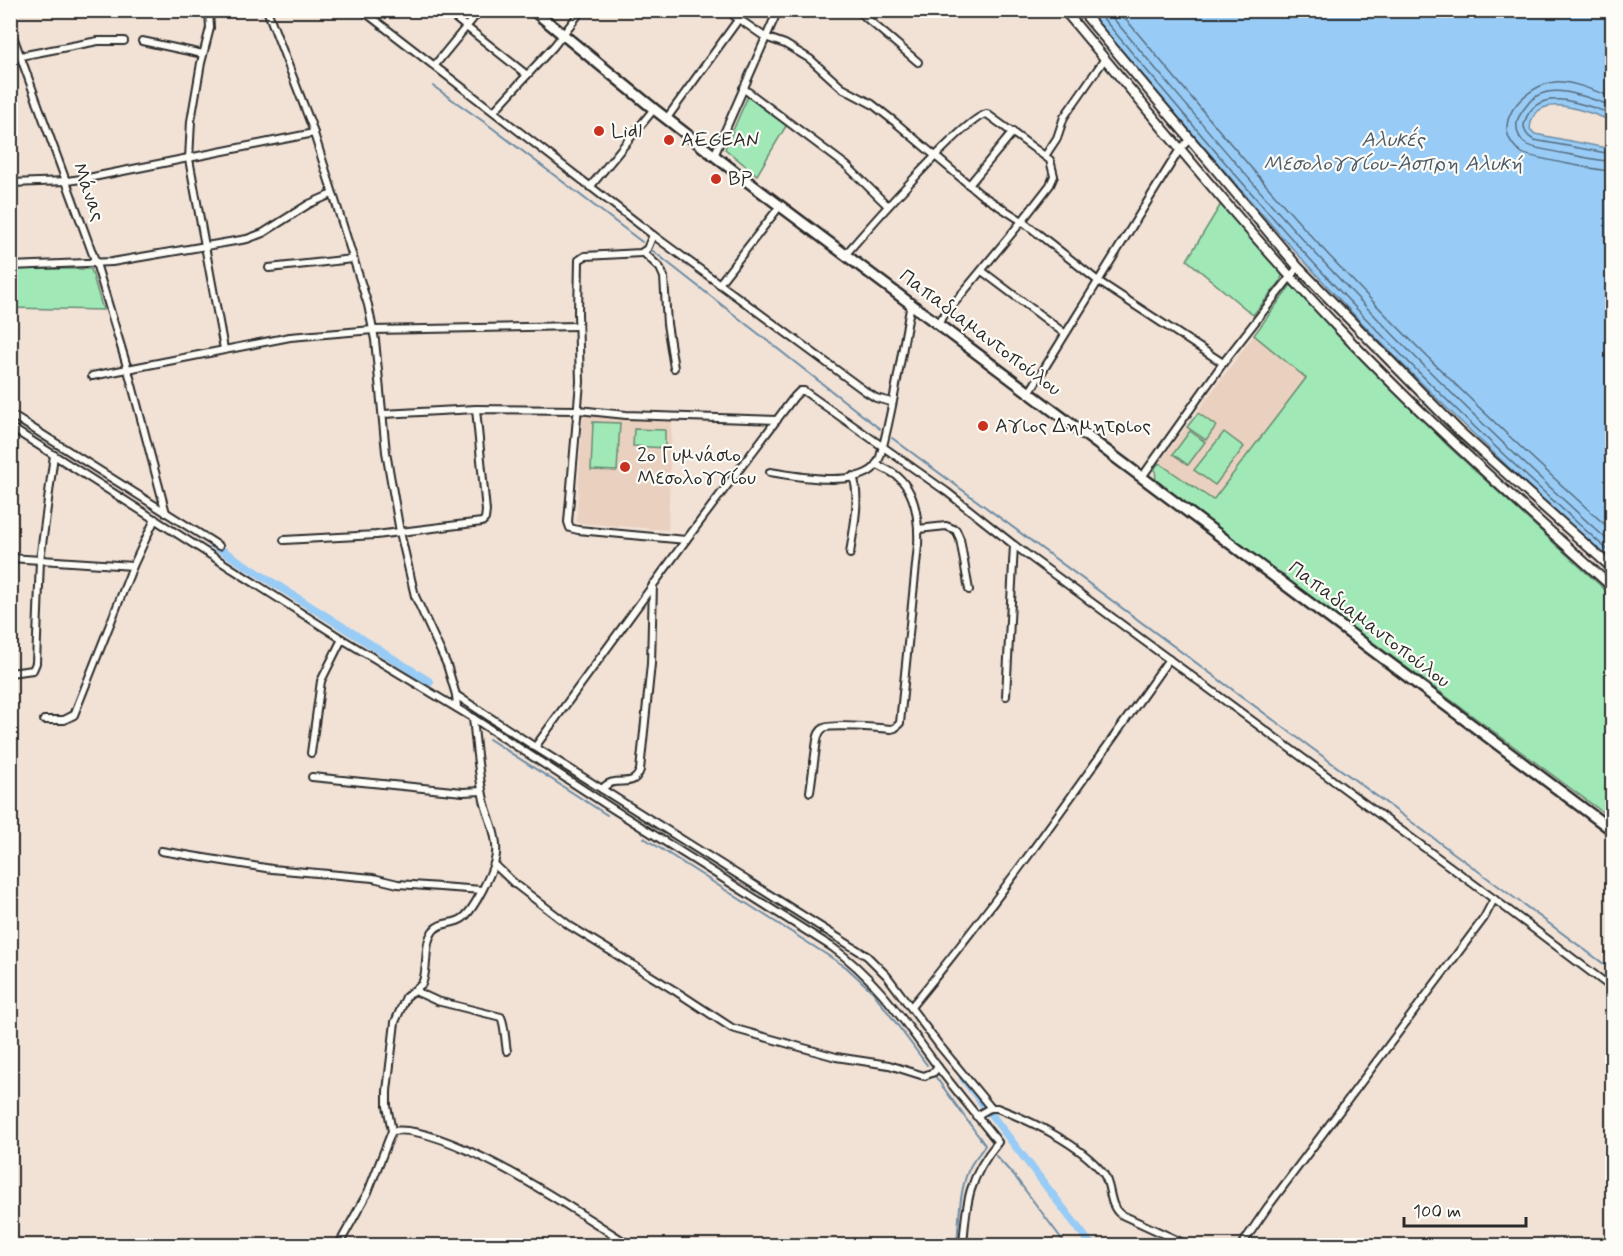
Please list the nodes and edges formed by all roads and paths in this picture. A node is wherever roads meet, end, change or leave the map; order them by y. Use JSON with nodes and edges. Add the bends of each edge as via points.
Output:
{"nodes":[{"id":1,"x":209,"y":10,"type":"edge"},
{"id":2,"x":267,"y":10,"type":"edge"},
{"id":3,"x":362,"y":10,"type":"edge"},
{"id":4,"x":445,"y":10,"type":"edge"},
{"id":5,"x":480,"y":10,"type":"edge"},
{"id":6,"x":533,"y":10,"type":"edge"},
{"id":7,"x":582,"y":10,"type":"edge"},
{"id":8,"x":726,"y":10,"type":"edge"},
{"id":9,"x":777,"y":10,"type":"edge"},
{"id":10,"x":857,"y":10,"type":"edge"},
{"id":11,"x":1064,"y":10,"type":"edge"},
{"id":12,"x":1081,"y":10,"type":"edge"},
{"id":13,"x":738,"y":20,"type":"junction"},
{"id":14,"x":466,"y":27,"type":"junction"},
{"id":15,"x":10,"y":28,"type":"edge"},
{"id":16,"x":563,"y":35,"type":"junction"},
{"id":17,"x":765,"y":37,"type":"junction"},
{"id":18,"x":124,"y":41,"type":"dead end"},
{"id":19,"x":142,"y":41,"type":"dead end"},
{"id":20,"x":203,"y":54,"type":"junction"},
{"id":21,"x":22,"y":57,"type":"junction"},
{"id":22,"x":10,"y":58,"type":"edge"},
{"id":23,"x":1104,"y":60,"type":"junction"},
{"id":24,"x":918,"y":62,"type":"dead end"},
{"id":25,"x":435,"y":65,"type":"junction"},
{"id":26,"x":527,"y":75,"type":"junction"},
{"id":27,"x":744,"y":88,"type":"junction"},
{"id":28,"x":654,"y":109,"type":"junction"},
{"id":29,"x":494,"y":111,"type":"junction"},
{"id":30,"x":666,"y":118,"type":"junction"},
{"id":31,"x":1013,"y":132,"type":"junction"},
{"id":32,"x":314,"y":133,"type":"junction"},
{"id":33,"x":1189,"y":140,"type":"junction"},
{"id":34,"x":1179,"y":149,"type":"junction"},
{"id":35,"x":714,"y":156,"type":"junction"},
{"id":36,"x":936,"y":156,"type":"junction"},
{"id":37,"x":1045,"y":156,"type":"junction"},
{"id":38,"x":189,"y":159,"type":"junction"},
{"id":39,"x":67,"y":182,"type":"junction"},
{"id":40,"x":10,"y":183,"type":"edge"},
{"id":41,"x":969,"y":185,"type":"junction"},
{"id":42,"x":590,"y":187,"type":"junction"},
{"id":43,"x":332,"y":194,"type":"junction"},
{"id":44,"x":780,"y":206,"type":"junction"},
{"id":45,"x":888,"y":206,"type":"junction"},
{"id":46,"x":1022,"y":221,"type":"junction"},
{"id":47,"x":653,"y":235,"type":"junction"},
{"id":48,"x":207,"y":246,"type":"junction"},
{"id":49,"x":644,"y":252,"type":"junction"},
{"id":50,"x":844,"y":255,"type":"junction"},
{"id":51,"x":353,"y":259,"type":"junction"},
{"id":52,"x":96,"y":263,"type":"junction"},
{"id":53,"x":10,"y":266,"type":"edge"},
{"id":54,"x":1298,"y":267,"type":"junction"},
{"id":55,"x":269,"y":268,"type":"dead end"},
{"id":56,"x":982,"y":271,"type":"junction"},
{"id":57,"x":1291,"y":276,"type":"junction"},
{"id":58,"x":1098,"y":281,"type":"junction"},
{"id":59,"x":719,"y":284,"type":"junction"},
{"id":60,"x":910,"y":304,"type":"junction"},
{"id":61,"x":937,"y":324,"type":"junction"},
{"id":62,"x":578,"y":326,"type":"junction"},
{"id":63,"x":373,"y":330,"type":"junction"},
{"id":64,"x":1065,"y":333,"type":"junction"},
{"id":65,"x":224,"y":349,"type":"junction"},
{"id":66,"x":1223,"y":363,"type":"junction"},
{"id":67,"x":674,"y":368,"type":"dead end"},
{"id":68,"x":128,"y":370,"type":"junction"},
{"id":69,"x":92,"y":376,"type":"dead end"},
{"id":70,"x":1029,"y":393,"type":"junction"},
{"id":71,"x":891,"y":402,"type":"junction"},
{"id":72,"x":476,"y":409,"type":"junction"},
{"id":73,"x":578,"y":410,"type":"junction"},
{"id":74,"x":10,"y":414,"type":"edge"},
{"id":75,"x":383,"y":414,"type":"junction"},
{"id":76,"x":777,"y":420,"type":"junction"},
{"id":77,"x":10,"y":427,"type":"edge"},
{"id":78,"x":881,"y":447,"type":"junction"},
{"id":79,"x":54,"y":455,"type":"junction"},
{"id":80,"x":876,"y":464,"type":"junction"},
{"id":81,"x":770,"y":472,"type":"dead end"},
{"id":82,"x":853,"y":476,"type":"junction"},
{"id":83,"x":1142,"y":477,"type":"junction"},
{"id":84,"x":166,"y":513,"type":"junction"},
{"id":85,"x":155,"y":519,"type":"junction"},
{"id":86,"x":918,"y":529,"type":"junction"},
{"id":87,"x":400,"y":532,"type":"junction"},
{"id":88,"x":284,"y":540,"type":"dead end"},
{"id":89,"x":686,"y":540,"type":"junction"},
{"id":90,"x":1014,"y":545,"type":"junction"},
{"id":91,"x":219,"y":546,"type":"dead end"},
{"id":92,"x":850,"y":554,"type":"dead end"},
{"id":93,"x":10,"y":558,"type":"edge"},
{"id":94,"x":40,"y":560,"type":"junction"},
{"id":95,"x":133,"y":566,"type":"junction"},
{"id":96,"x":1612,"y":568,"type":"edge"},
{"id":97,"x":653,"y":584,"type":"junction"},
{"id":98,"x":1612,"y":587,"type":"edge"},
{"id":99,"x":969,"y":590,"type":"dead end"},
{"id":100,"x":342,"y":639,"type":"junction"},
{"id":101,"x":1169,"y":659,"type":"junction"},
{"id":102,"x":10,"y":673,"type":"edge"},
{"id":103,"x":456,"y":695,"type":"junction"},
{"id":104,"x":1006,"y":696,"type":"dead end"},
{"id":105,"x":457,"y":708,"type":"junction"},
{"id":106,"x":473,"y":718,"type":"junction"},
{"id":107,"x":44,"y":720,"type":"dead end"},
{"id":108,"x":535,"y":747,"type":"junction"},
{"id":109,"x":311,"y":753,"type":"dead end"},
{"id":110,"x":312,"y":777,"type":"dead end"},
{"id":111,"x":602,"y":789,"type":"junction"},
{"id":112,"x":482,"y":791,"type":"junction"},
{"id":113,"x":810,"y":792,"type":"dead end"},
{"id":114,"x":1612,"y":830,"type":"edge"},
{"id":115,"x":161,"y":851,"type":"dead end"},
{"id":116,"x":494,"y":864,"type":"junction"},
{"id":117,"x":482,"y":890,"type":"junction"},
{"id":118,"x":1494,"y":898,"type":"junction"},
{"id":119,"x":1612,"y":988,"type":"edge"},
{"id":120,"x":415,"y":991,"type":"junction"},
{"id":121,"x":911,"y":1007,"type":"junction"},
{"id":122,"x":507,"y":1051,"type":"dead end"},
{"id":123,"x":938,"y":1067,"type":"junction"},
{"id":124,"x":991,"y":1108,"type":"junction"},
{"id":125,"x":976,"y":1116,"type":"junction"},
{"id":126,"x":392,"y":1131,"type":"junction"},
{"id":127,"x":338,"y":1245,"type":"edge"},
{"id":128,"x":631,"y":1245,"type":"edge"},
{"id":129,"x":963,"y":1245,"type":"edge"},
{"id":130,"x":1190,"y":1245,"type":"edge"},
{"id":131,"x":1241,"y":1245,"type":"edge"}],
"edges":[{"from":1,"to":20,"type":"street","via":[[210,28]]},
{"from":2,"to":32,"type":"street"},
{"from":3,"to":25,"type":"street"},
{"from":4,"to":14,"type":"street"},
{"from":5,"to":14,"type":"street"},
{"from":6,"to":16,"type":"main road","name":"Παπαδιαμαντοπούλου"},
{"from":7,"to":16,"type":"street"},
{"from":8,"to":13,"type":"street"},
{"from":9,"to":17,"type":"street"},
{"from":10,"to":24,"type":"street"},
{"from":11,"to":23,"type":"street"},
{"from":12,"to":33,"type":"street"},
{"from":13,"to":17,"type":"street"},
{"from":13,"to":30,"type":"street"},
{"from":14,"to":25,"type":"street"},
{"from":14,"to":26,"type":"street"},
{"from":15,"to":21,"type":"street","name":"Μάνας"},
{"from":16,"to":26,"type":"street"},
{"from":16,"to":28,"type":"main road","name":"Παπαδιαμαντοπούλου"},
{"from":17,"to":27,"type":"street"},
{"from":17,"to":36,"type":"street","via":[[810,59],[842,88],[877,108]]},
{"from":18,"to":21,"type":"street","via":[[98,41]]},
{"from":19,"to":20,"type":"street"},
{"from":20,"to":38,"type":"street","via":[[191,121]]},
{"from":21,"to":22,"type":"street"},
{"from":21,"to":39,"type":"street","name":"Μάνας"},
{"from":23,"to":34,"type":"street"},
{"from":23,"to":37,"type":"street","via":[[1064,117]]},
{"from":25,"to":29,"type":"street"},
{"from":26,"to":29,"type":"street"},
{"from":27,"to":35,"type":"street"},
{"from":27,"to":45,"type":"street","via":[[852,170]]},
{"from":28,"to":30,"type":"main road","name":"Παπαδιαμαντοπούλου"},
{"from":28,"to":42,"type":"street"},
{"from":29,"to":42,"type":"street"},
{"from":30,"to":35,"type":"main road","name":"Παπαδιαμαντοπούλου"},
{"from":31,"to":36,"type":"street","via":[[988,114],[981,114]]},
{"from":31,"to":37,"type":"street"},
{"from":31,"to":41,"type":"street"},
{"from":32,"to":38,"type":"street"},
{"from":32,"to":43,"type":"street"},
{"from":33,"to":34,"type":"street"},
{"from":33,"to":54,"type":"street"},
{"from":34,"to":57,"type":"street"},
{"from":34,"to":58,"type":"street"},
{"from":35,"to":44,"type":"main road","name":"Παπαδιαμαντοπούλου"},
{"from":36,"to":41,"type":"street"},
{"from":36,"to":45,"type":"street"},
{"from":37,"to":46,"type":"street","via":[[1052,164],[1054,176]]},
{"from":38,"to":39,"type":"street"},
{"from":38,"to":48,"type":"street"},
{"from":39,"to":40,"type":"street"},
{"from":39,"to":52,"type":"street","name":"Μάνας"},
{"from":41,"to":46,"type":"street"},
{"from":42,"to":47,"type":"street"},
{"from":43,"to":48,"type":"street","via":[[255,237]]},
{"from":43,"to":51,"type":"street"},
{"from":44,"to":50,"type":"main road","name":"Παπαδιαμαντοπούλου"},
{"from":44,"to":59,"type":"street"},
{"from":45,"to":50,"type":"street"},
{"from":46,"to":56,"type":"street"},
{"from":46,"to":58,"type":"street"},
{"from":47,"to":49,"type":"street"},
{"from":47,"to":59,"type":"street"},
{"from":48,"to":52,"type":"street"},
{"from":48,"to":65,"type":"street"},
{"from":49,"to":62,"type":"street","via":[[580,259]]},
{"from":49,"to":67,"type":"street","via":[[663,274]]},
{"from":50,"to":60,"type":"main road","name":"Παπαδιαμαντοπούλου"},
{"from":51,"to":55,"type":"street"},
{"from":51,"to":63,"type":"street"},
{"from":52,"to":53,"type":"street"},
{"from":52,"to":68,"type":"street","name":"Μάνας"},
{"from":54,"to":57,"type":"street"},
{"from":54,"to":96,"type":"street","via":[[1459,431]]},
{"from":56,"to":61,"type":"street"},
{"from":56,"to":64,"type":"street"},
{"from":57,"to":66,"type":"street"},
{"from":57,"to":98,"type":"street","via":[[1449,440]]},
{"from":58,"to":64,"type":"street"},
{"from":58,"to":66,"type":"street"},
{"from":59,"to":71,"type":"street","via":[[865,391]]},
{"from":60,"to":61,"type":"main road","name":"Παπαδιαμαντοπούλου"},
{"from":60,"to":71,"type":"street"},
{"from":61,"to":70,"type":"main road","name":"Παπαδιαμαντοπούλου"},
{"from":62,"to":63,"type":"street"},
{"from":62,"to":73,"type":"street"},
{"from":63,"to":65,"type":"street","via":[[278,339]]},
{"from":63,"to":75,"type":"street"},
{"from":64,"to":70,"type":"street"},
{"from":65,"to":68,"type":"street"},
{"from":66,"to":83,"type":"street"},
{"from":68,"to":69,"type":"street"},
{"from":68,"to":84,"type":"street","name":"Μάνας"},
{"from":70,"to":83,"type":"main road","name":"Παπαδιαμαντοπούλου"},
{"from":71,"to":78,"type":"street"},
{"from":72,"to":73,"type":"street"},
{"from":72,"to":75,"type":"street"},
{"from":72,"to":87,"type":"street","via":[[484,520]]},
{"from":73,"to":76,"type":"street"},
{"from":73,"to":89,"type":"street","via":[[570,528]]},
{"from":74,"to":84,"type":"street"},
{"from":75,"to":87,"type":"street"},
{"from":76,"to":78,"type":"street","via":[[804,390]]},
{"from":76,"to":89,"type":"street"},
{"from":77,"to":79,"type":"street"},
{"from":78,"to":80,"type":"street"},
{"from":78,"to":90,"type":"street"},
{"from":79,"to":85,"type":"street"},
{"from":79,"to":94,"type":"street"},
{"from":80,"to":82,"type":"street","via":[[870,471]]},
{"from":80,"to":86,"type":"street","via":[[894,474],[906,487]]},
{"from":81,"to":82,"type":"street","via":[[822,480]]},
{"from":82,"to":92,"type":"street","via":[[856,501]]},
{"from":83,"to":114,"type":"main road","name":"Παπαδιαμαντοπούλου"},
{"from":84,"to":91,"type":"street"},
{"from":85,"to":95,"type":"street"},
{"from":85,"to":100,"type":"street"},
{"from":86,"to":99,"type":"street","via":[[946,526],[956,530]]},
{"from":86,"to":113,"type":"street","via":[[900,723],[891,729],[823,728],[817,740]]},
{"from":87,"to":88,"type":"street"},
{"from":87,"to":103,"type":"street","via":[[415,596],[443,655]]},
{"from":89,"to":97,"type":"street"},
{"from":90,"to":101,"type":"street"},
{"from":90,"to":104,"type":"street"},
{"from":93,"to":94,"type":"street"},
{"from":94,"to":95,"type":"street"},
{"from":94,"to":102,"type":"street","via":[[36,663],[33,670]]},
{"from":95,"to":107,"type":"street","via":[[74,715],[64,720]]},
{"from":97,"to":108,"type":"street"},
{"from":97,"to":111,"type":"street","via":[[651,664],[640,770],[633,780],[611,781]]},
{"from":100,"to":105,"type":"street"},
{"from":100,"to":109,"type":"street","via":[[321,681]]},
{"from":101,"to":118,"type":"street"},
{"from":101,"to":121,"type":"street","via":[[1038,842]]},
{"from":103,"to":105,"type":"street"},
{"from":103,"to":108,"type":"street"},
{"from":105,"to":106,"type":"street"},
{"from":106,"to":112,"type":"street"},
{"from":106,"to":123,"type":"street","via":[[844,955],[876,984]]},
{"from":108,"to":111,"type":"street"},
{"from":110,"to":112,"type":"street"},
{"from":111,"to":121,"type":"street","via":[[855,948],[881,969]]},
{"from":112,"to":116,"type":"street","via":[[496,844]]},
{"from":115,"to":117,"type":"street","via":[[272,869]]},
{"from":116,"to":117,"type":"street"},
{"from":116,"to":123,"type":"street","via":[[570,926],[732,1028],[836,1057],[923,1075]]},
{"from":117,"to":120,"type":"street","via":[[465,916],[433,931],[424,979]]},
{"from":118,"to":119,"type":"street"},
{"from":118,"to":131,"type":"street","via":[[1484,918]]},
{"from":120,"to":122,"type":"street","via":[[437,1001],[501,1017]]},
{"from":120,"to":126,"type":"street","via":[[402,1002],[394,1028],[387,1091]]},
{"from":121,"to":124,"type":"street"},
{"from":123,"to":125,"type":"street"},
{"from":124,"to":125,"type":"street"},
{"from":124,"to":130,"type":"street","via":[[1001,1109],[1080,1150],[1104,1174],[1117,1212]]},
{"from":125,"to":129,"type":"street","via":[[998,1142],[971,1187]]},
{"from":126,"to":127,"type":"street","via":[[368,1192]]},
{"from":126,"to":128,"type":"street","via":[[416,1131],[475,1153]]}]}
